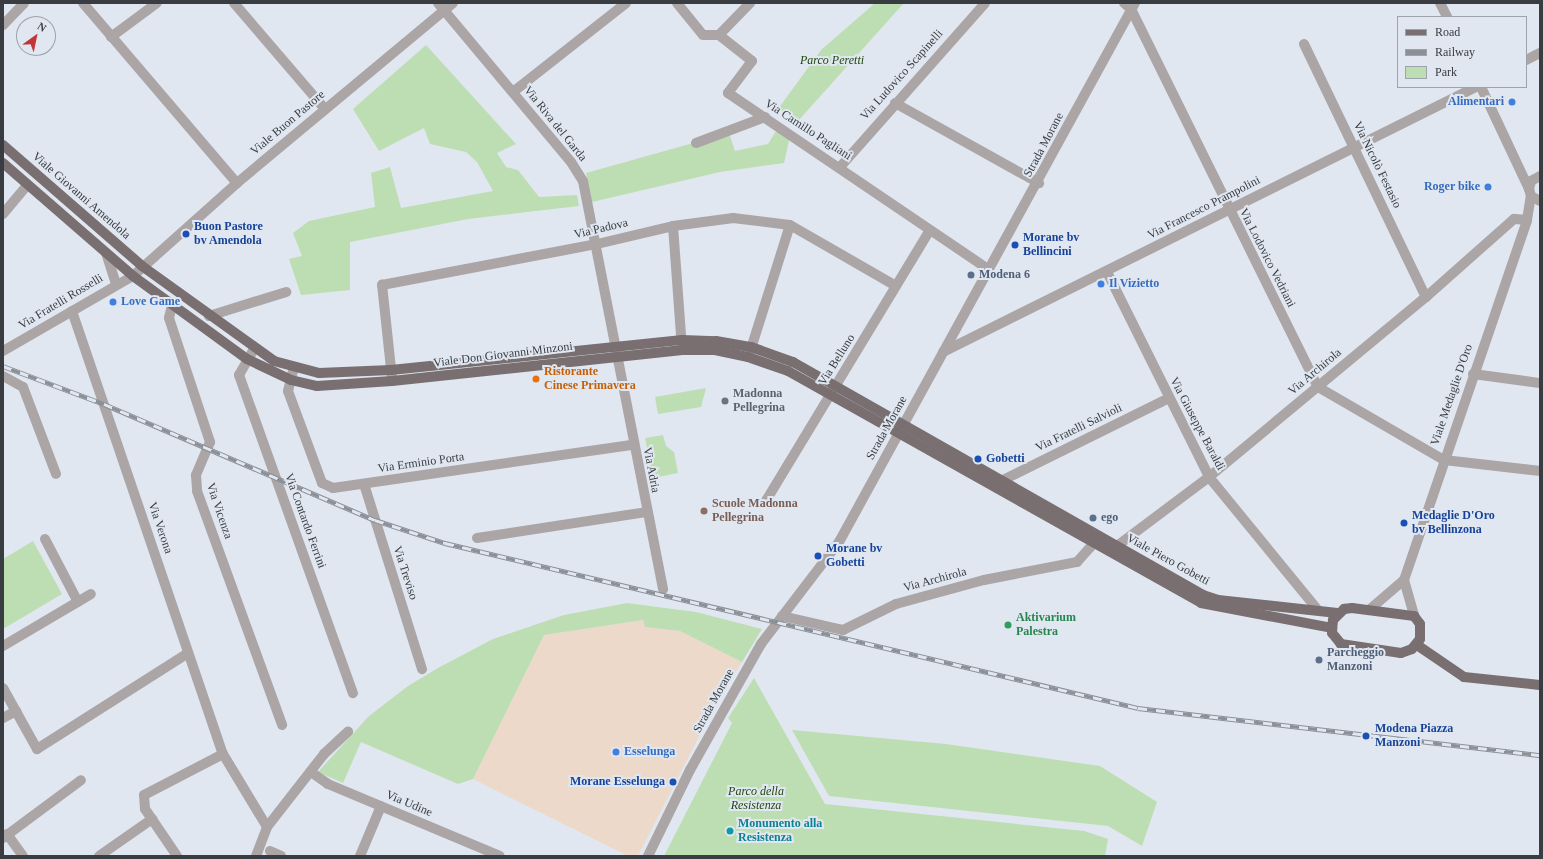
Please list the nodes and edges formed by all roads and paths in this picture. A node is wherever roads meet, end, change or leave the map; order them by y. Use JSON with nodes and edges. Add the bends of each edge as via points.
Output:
{"nodes":[{"id":1,"x":24,"y":3,"type":"edge"},
{"id":2,"x":82,"y":3,"type":"edge"},
{"id":3,"x":157,"y":3,"type":"edge"},
{"id":4,"x":234,"y":3,"type":"edge"},
{"id":5,"x":453,"y":3,"type":"edge"},
{"id":6,"x":626,"y":3,"type":"edge"},
{"id":7,"x":677,"y":3,"type":"edge"},
{"id":8,"x":750,"y":3,"type":"edge"},
{"id":9,"x":985,"y":3,"type":"edge"},
{"id":10,"x":1440,"y":3,"type":"edge"},
{"id":11,"x":1130,"y":5,"type":"edge"},
{"id":12,"x":441,"y":7,"type":"edge"},
{"id":13,"x":1446,"y":16,"type":"edge"},
{"id":14,"x":3,"y":25,"type":"edge"},
{"id":15,"x":718,"y":35,"type":"junction"},
{"id":16,"x":111,"y":37,"type":"junction"},
{"id":17,"x":1304,"y":44,"type":"dead end"},
{"id":18,"x":1540,"y":53,"type":"edge"},
{"id":19,"x":1527,"y":60,"type":"edge"},
{"id":20,"x":1474,"y":88,"type":"edge"},
{"id":21,"x":1481,"y":88,"type":"edge"},
{"id":22,"x":513,"y":92,"type":"junction"},
{"id":23,"x":895,"y":103,"type":"junction"},
{"id":24,"x":325,"y":110,"type":"junction"},
{"id":25,"x":765,"y":117,"type":"junction"},
{"id":26,"x":696,"y":143,"type":"dead end"},
{"id":27,"x":3,"y":144,"type":"edge"},
{"id":28,"x":1354,"y":147,"type":"junction"},
{"id":29,"x":1514,"y":162,"type":"junction"},
{"id":30,"x":3,"y":163,"type":"edge"},
{"id":31,"x":840,"y":166,"type":"junction"},
{"id":32,"x":1538,"y":177,"type":"edge"},
{"id":33,"x":237,"y":183,"type":"junction"},
{"id":34,"x":1039,"y":183,"type":"junction"},
{"id":35,"x":28,"y":185,"type":"junction"},
{"id":36,"x":1533,"y":195,"type":"edge"},
{"id":37,"x":1540,"y":204,"type":"edge"},
{"id":38,"x":1228,"y":210,"type":"junction"},
{"id":39,"x":3,"y":214,"type":"edge"},
{"id":40,"x":1527,"y":220,"type":"junction"},
{"id":41,"x":790,"y":225,"type":"junction"},
{"id":42,"x":673,"y":226,"type":"junction"},
{"id":43,"x":930,"y":230,"type":"junction"},
{"id":44,"x":597,"y":244,"type":"junction"},
{"id":45,"x":106,"y":253,"type":"junction"},
{"id":46,"x":142,"y":266,"type":"junction"},
{"id":47,"x":988,"y":269,"type":"junction"},
{"id":48,"x":1107,"y":272,"type":"junction"},
{"id":49,"x":133,"y":276,"type":"junction"},
{"id":50,"x":116,"y":284,"type":"junction"},
{"id":51,"x":896,"y":286,"type":"junction"},
{"id":52,"x":286,"y":292,"type":"dead end"},
{"id":53,"x":1426,"y":297,"type":"junction"},
{"id":54,"x":172,"y":304,"type":"junction"},
{"id":55,"x":72,"y":311,"type":"junction"},
{"id":56,"x":209,"y":316,"type":"junction"},
{"id":57,"x":682,"y":345,"type":"junction"},
{"id":58,"x":254,"y":349,"type":"junction"},
{"id":59,"x":4,"y":350,"type":"edge"},
{"id":60,"x":617,"y":350,"type":"junction"},
{"id":61,"x":750,"y":352,"type":"junction"},
{"id":62,"x":943,"y":352,"type":"junction"},
{"id":63,"x":247,"y":359,"type":"junction"},
{"id":64,"x":294,"y":367,"type":"junction"},
{"id":65,"x":391,"y":370,"type":"junction"},
{"id":66,"x":1473,"y":374,"type":"junction"},
{"id":67,"x":3,"y":376,"type":"edge"},
{"id":68,"x":291,"y":380,"type":"junction"},
{"id":69,"x":392,"y":381,"type":"junction"},
{"id":70,"x":1540,"y":383,"type":"edge"},
{"id":71,"x":1318,"y":387,"type":"junction"},
{"id":72,"x":834,"y":391,"type":"junction"},
{"id":73,"x":1167,"y":399,"type":"junction"},
{"id":74,"x":904,"y":424,"type":"junction"},
{"id":75,"x":898,"y":433,"type":"junction"},
{"id":76,"x":634,"y":444,"type":"junction"},
{"id":77,"x":1444,"y":460,"type":"junction"},
{"id":78,"x":1540,"y":471,"type":"edge"},
{"id":79,"x":56,"y":474,"type":"dead end"},
{"id":80,"x":1209,"y":477,"type":"junction"},
{"id":81,"x":1003,"y":480,"type":"junction"},
{"id":82,"x":364,"y":484,"type":"junction"},
{"id":83,"x":998,"y":490,"type":"junction"},
{"id":84,"x":764,"y":504,"type":"dead end"},
{"id":85,"x":646,"y":512,"type":"junction"},
{"id":86,"x":476,"y":538,"type":"dead end"},
{"id":87,"x":45,"y":539,"type":"dead end"},
{"id":88,"x":1093,"y":544,"type":"junction"},
{"id":89,"x":1117,"y":546,"type":"junction"},
{"id":90,"x":1404,"y":580,"type":"junction"},
{"id":91,"x":663,"y":589,"type":"dead end"},
{"id":92,"x":91,"y":594,"type":"dead end"},
{"id":93,"x":78,"y":602,"type":"junction"},
{"id":94,"x":1318,"y":610,"type":"junction"},
{"id":95,"x":1369,"y":610,"type":"junction"},
{"id":96,"x":1338,"y":613,"type":"junction"},
{"id":97,"x":782,"y":616,"type":"junction"},
{"id":98,"x":1414,"y":616,"type":"junction"},
{"id":99,"x":1332,"y":628,"type":"junction"},
{"id":100,"x":1417,"y":645,"type":"junction"},
{"id":101,"x":3,"y":646,"type":"edge"},
{"id":102,"x":188,"y":653,"type":"junction"},
{"id":103,"x":422,"y":669,"type":"dead end"},
{"id":104,"x":1540,"y":685,"type":"edge"},
{"id":105,"x":3,"y":688,"type":"edge"},
{"id":106,"x":353,"y":693,"type":"dead end"},
{"id":107,"x":16,"y":711,"type":"junction"},
{"id":108,"x":3,"y":718,"type":"edge"},
{"id":109,"x":282,"y":725,"type":"dead end"},
{"id":110,"x":348,"y":732,"type":"dead end"},
{"id":111,"x":223,"y":754,"type":"junction"},
{"id":112,"x":311,"y":772,"type":"junction"},
{"id":113,"x":82,"y":780,"type":"dead end"},
{"id":114,"x":381,"y":806,"type":"junction"},
{"id":115,"x":152,"y":819,"type":"junction"},
{"id":116,"x":267,"y":827,"type":"junction"},
{"id":117,"x":5,"y":836,"type":"edge"},
{"id":118,"x":270,"y":851,"type":"dead end"},
{"id":119,"x":172,"y":854,"type":"edge"},
{"id":120,"x":22,"y":856,"type":"edge"},
{"id":121,"x":99,"y":856,"type":"edge"},
{"id":122,"x":256,"y":856,"type":"edge"},
{"id":123,"x":281,"y":856,"type":"edge"},
{"id":124,"x":360,"y":856,"type":"edge"},
{"id":125,"x":500,"y":856,"type":"edge"},
{"id":126,"x":648,"y":856,"type":"edge"}],
"edges":[{"from":1,"to":14,"type":"street"},
{"from":2,"to":16,"type":"street"},
{"from":3,"to":16,"type":"street"},
{"from":4,"to":24,"type":"street"},
{"from":5,"to":12,"type":"street","name":"Viale Buon Pastore"},
{"from":6,"to":22,"type":"street"},
{"from":7,"to":15,"type":"street","name":"Via Camillo Pagliani","via":[[703,35]]},
{"from":8,"to":15,"type":"street"},
{"from":9,"to":23,"type":"street","name":"Via Ludovico Scapinelli"},
{"from":10,"to":13,"type":"street"},
{"from":11,"to":34,"type":"street","name":"Strada Morane"},
{"from":11,"to":38,"type":"street","name":"Via Lodovico Vedriani"},
{"from":12,"to":22,"type":"street","name":"Via Riva del Garda"},
{"from":12,"to":24,"type":"street","name":"Viale Buon Pastore"},
{"from":15,"to":25,"type":"street","name":"Via Camillo Pagliani","via":[[752,61],[728,93]]},
{"from":16,"to":33,"type":"street"},
{"from":17,"to":28,"type":"street","name":"Via Nicolò Festasio"},
{"from":18,"to":19,"type":"street"},
{"from":20,"to":28,"type":"street","name":"Via Francesco Prampolini"},
{"from":21,"to":29,"type":"street"},
{"from":22,"to":44,"type":"street","name":"Via Riva del Garda","via":[[583,180]]},
{"from":23,"to":31,"type":"street","name":"Via Ludovico Scapinelli"},
{"from":23,"to":34,"type":"street"},
{"from":24,"to":33,"type":"street","name":"Viale Buon Pastore"},
{"from":25,"to":26,"type":"street"},
{"from":25,"to":31,"type":"street","name":"Via Camillo Pagliani"},
{"from":27,"to":46,"type":"main road","name":"Viale Giovanni Amendola"},
{"from":28,"to":38,"type":"street","name":"Via Francesco Prampolini"},
{"from":28,"to":53,"type":"street","name":"Via Nicolò Festasio"},
{"from":29,"to":32,"type":"street"},
{"from":29,"to":36,"type":"street"},
{"from":30,"to":35,"type":"main road"},
{"from":31,"to":43,"type":"street","name":"Via Camillo Pagliani"},
{"from":32,"to":36,"type":"street"},
{"from":33,"to":46,"type":"street","name":"Viale Buon Pastore"},
{"from":34,"to":47,"type":"street","name":"Strada Morane"},
{"from":35,"to":39,"type":"street"},
{"from":35,"to":45,"type":"main road"},
{"from":36,"to":40,"type":"street","name":"Viale Medaglie D'Oro"},
{"from":37,"to":40,"type":"street","name":"Viale Medaglie D'Oro"},
{"from":38,"to":48,"type":"street","name":"Via Francesco Prampolini"},
{"from":38,"to":71,"type":"street","name":"Via Lodovico Vedriani"},
{"from":40,"to":53,"type":"street","name":"Via Archirola","via":[[1514,219]]},
{"from":40,"to":66,"type":"street","name":"Viale Medaglie D'Oro"},
{"from":41,"to":42,"type":"street","name":"Via Padova","via":[[733,218]]},
{"from":41,"to":51,"type":"street","name":"Via Padova"},
{"from":41,"to":61,"type":"street"},
{"from":42,"to":44,"type":"street","name":"Via Padova"},
{"from":42,"to":57,"type":"street"},
{"from":43,"to":47,"type":"street","name":"Via Camillo Pagliani"},
{"from":43,"to":51,"type":"street","name":"Via Belluno"},
{"from":44,"to":60,"type":"street","name":"Via Riva del Garda"},
{"from":44,"to":65,"type":"street","name":"Via Padova","via":[[382,285]]},
{"from":45,"to":49,"type":"main road"},
{"from":45,"to":50,"type":"street"},
{"from":46,"to":49,"type":"street","name":"Viale Buon Pastore"},
{"from":46,"to":56,"type":"main road","name":"Viale Don Giovanni Minzoni"},
{"from":47,"to":62,"type":"street","name":"Strada Morane"},
{"from":48,"to":62,"type":"street","name":"Via Francesco Prampolini"},
{"from":48,"to":73,"type":"street","name":"Via Giuseppe Baraldi"},
{"from":49,"to":50,"type":"street","name":"Via Fratelli Rosselli"},
{"from":49,"to":54,"type":"main road","name":"Viale Don Giovanni Minzoni"},
{"from":50,"to":55,"type":"street","name":"Via Fratelli Rosselli"},
{"from":51,"to":72,"type":"street","name":"Via Belluno"},
{"from":52,"to":56,"type":"street"},
{"from":53,"to":71,"type":"street","name":"Via Archirola"},
{"from":54,"to":63,"type":"main road","name":"Viale Don Giovanni Minzoni"},
{"from":54,"to":109,"type":"street","name":"Via Vicenza","via":[[169,318],[210,442],[196,475],[197,491]]},
{"from":55,"to":59,"type":"street","name":"Via Fratelli Rosselli"},
{"from":55,"to":102,"type":"street","name":"Via Verona"},
{"from":56,"to":58,"type":"main road","name":"Viale Don Giovanni Minzoni"},
{"from":57,"to":60,"type":"main road","name":"Viale Don Giovanni Minzoni"},
{"from":57,"to":61,"type":"main road","name":"Viale Don Giovanni Minzoni"},
{"from":58,"to":63,"type":"street"},
{"from":58,"to":64,"type":"main road","name":"Viale Don Giovanni Minzoni"},
{"from":60,"to":65,"type":"main road","name":"Viale Don Giovanni Minzoni"},
{"from":60,"to":69,"type":"main road","name":"Viale Don Giovanni Minzoni"},
{"from":60,"to":76,"type":"street","name":"Via Adria"},
{"from":61,"to":72,"type":"main road","name":"Viale Don Giovanni Minzoni"},
{"from":62,"to":74,"type":"street","name":"Strada Morane"},
{"from":63,"to":68,"type":"main road","name":"Viale Don Giovanni Minzoni"},
{"from":63,"to":106,"type":"street","name":"Via Contardo Ferrini","via":[[239,375]]},
{"from":64,"to":65,"type":"main road","name":"Viale Don Giovanni Minzoni","via":[[319,373]]},
{"from":64,"to":68,"type":"street"},
{"from":65,"to":69,"type":"street"},
{"from":66,"to":70,"type":"street"},
{"from":66,"to":77,"type":"street","name":"Viale Medaglie D'Oro"},
{"from":67,"to":79,"type":"street","via":[[23,387]]},
{"from":68,"to":69,"type":"main road","name":"Viale Don Giovanni Minzoni","via":[[317,386]]},
{"from":68,"to":82,"type":"street","name":"Via Erminio Porta","via":[[288,391],[322,484],[333,488]]},
{"from":71,"to":77,"type":"street"},
{"from":71,"to":80,"type":"street","name":"Via Archirola"},
{"from":72,"to":74,"type":"main road","name":"Viale Don Giovanni Minzoni"},
{"from":72,"to":75,"type":"main road","name":"Viale Don Giovanni Minzoni"},
{"from":72,"to":84,"type":"street","name":"Via Belluno"},
{"from":73,"to":80,"type":"street","name":"Via Giuseppe Baraldi"},
{"from":73,"to":81,"type":"street","name":"Via Fratelli Salvioli"},
{"from":74,"to":75,"type":"street","name":"Strada Morane"},
{"from":74,"to":81,"type":"main road","name":"Viale Piero Gobetti"},
{"from":75,"to":83,"type":"main road","name":"Viale Piero Gobetti"},
{"from":75,"to":97,"type":"street","name":"Strada Morane","via":[[839,542]]},
{"from":76,"to":82,"type":"street","name":"Via Erminio Porta"},
{"from":76,"to":85,"type":"street","name":"Via Adria"},
{"from":77,"to":78,"type":"street"},
{"from":77,"to":90,"type":"street","name":"Viale Medaglie D'Oro"},
{"from":80,"to":89,"type":"street","name":"Via Archirola"},
{"from":80,"to":94,"type":"street","name":"Via Giuseppe Baraldi"},
{"from":81,"to":83,"type":"street"},
{"from":81,"to":89,"type":"main road","name":"Viale Piero Gobetti"},
{"from":82,"to":103,"type":"street","name":"Via Treviso"},
{"from":83,"to":88,"type":"main road","name":"Viale Piero Gobetti"},
{"from":85,"to":86,"type":"street"},
{"from":85,"to":91,"type":"street","name":"Via Adria"},
{"from":87,"to":93,"type":"street"},
{"from":88,"to":97,"type":"street","name":"Via Archirola","via":[[1077,562],[984,580],[896,604],[843,630]]},
{"from":88,"to":99,"type":"main road","name":"Viale Piero Gobetti","via":[[1201,603]]},
{"from":89,"to":94,"type":"main road","name":"Viale Piero Gobetti","via":[[1186,587],[1218,600]]},
{"from":90,"to":95,"type":"street"},
{"from":90,"to":98,"type":"street"},
{"from":92,"to":93,"type":"street"},
{"from":93,"to":101,"type":"street"},
{"from":94,"to":96,"type":"main road","name":"Viale Piero Gobetti"},
{"from":95,"to":96,"type":"main road","name":"Viale Piero Gobetti","via":[[1344,609]]},
{"from":95,"to":98,"type":"main road","name":"Viale Piero Gobetti"},
{"from":96,"to":99,"type":"main road"},
{"from":97,"to":126,"type":"street","name":"Strada Morane","via":[[761,644],[728,700]]},
{"from":98,"to":100,"type":"main road","via":[[1421,630]]},
{"from":99,"to":100,"type":"main road","via":[[1334,638],[1350,647],[1401,653]]},
{"from":100,"to":104,"type":"main road","via":[[1464,676]]},
{"from":102,"to":107,"type":"street","via":[[37,749]]},
{"from":102,"to":111,"type":"street","name":"Via Verona"},
{"from":105,"to":107,"type":"street"},
{"from":107,"to":108,"type":"street"},
{"from":110,"to":112,"type":"street"},
{"from":111,"to":115,"type":"street","via":[[144,795],[143,805]]},
{"from":111,"to":116,"type":"street","name":"Via Verona"},
{"from":112,"to":114,"type":"street","name":"Via Udine","via":[[328,784]]},
{"from":112,"to":116,"type":"street"},
{"from":113,"to":117,"type":"street"},
{"from":114,"to":124,"type":"street"},
{"from":114,"to":125,"type":"street","name":"Via Udine"},
{"from":115,"to":119,"type":"street"},
{"from":115,"to":121,"type":"street"},
{"from":116,"to":122,"type":"street"},
{"from":117,"to":120,"type":"street"},
{"from":118,"to":123,"type":"street"}]}
